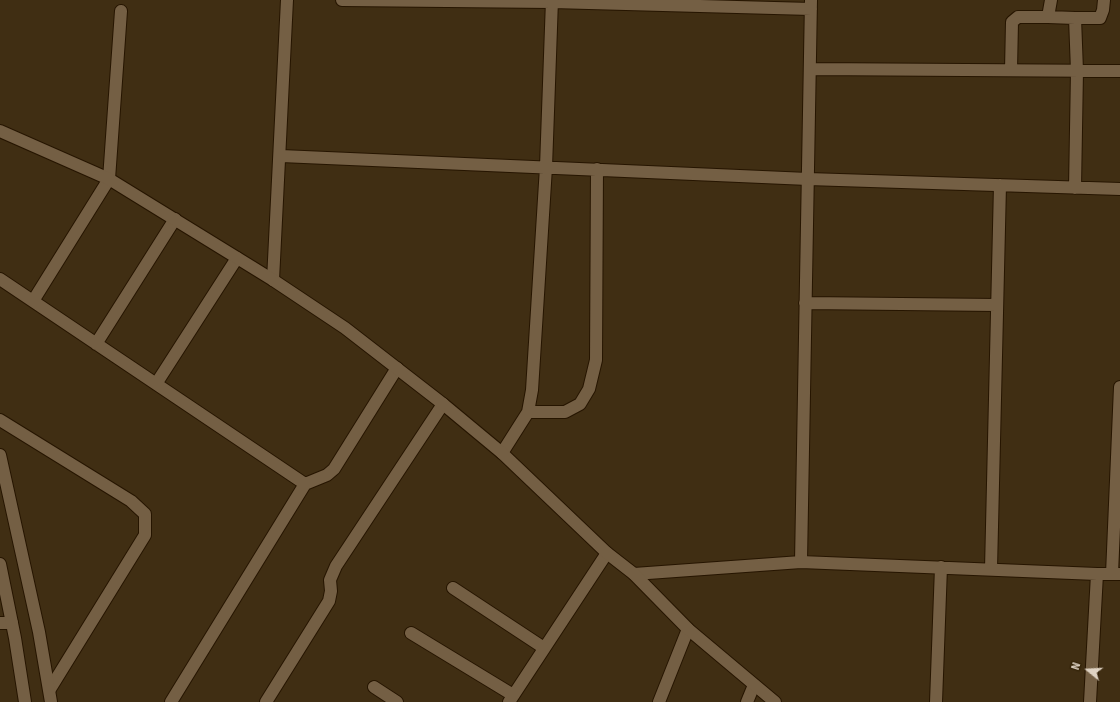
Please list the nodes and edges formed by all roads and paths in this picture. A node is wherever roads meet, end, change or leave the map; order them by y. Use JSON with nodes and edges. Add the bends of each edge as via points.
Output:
{"nodes":[{"id":1,"x":287,"y":0,"type":"edge"},
{"id":2,"x":342,"y":0,"type":"edge"},
{"id":3,"x":1051,"y":0,"type":"edge"},
{"id":4,"x":1104,"y":0,"type":"edge"},
{"id":5,"x":552,"y":1,"type":"edge"},
{"id":6,"x":811,"y":4,"type":"edge"},
{"id":7,"x":121,"y":11,"type":"dead end"},
{"id":8,"x":1048,"y":17,"type":"junction"},
{"id":9,"x":1075,"y":18,"type":"junction"},
{"id":10,"x":810,"y":69,"type":"junction"},
{"id":11,"x":1011,"y":70,"type":"junction"},
{"id":12,"x":1077,"y":71,"type":"junction"},
{"id":13,"x":1120,"y":71,"type":"edge"},
{"id":14,"x":0,"y":131,"type":"edge"},
{"id":15,"x":281,"y":156,"type":"junction"},
{"id":16,"x":546,"y":167,"type":"junction"},
{"id":17,"x":596,"y":169,"type":"junction"},
{"id":18,"x":109,"y":178,"type":"junction"},
{"id":19,"x":808,"y":179,"type":"junction"},
{"id":20,"x":1000,"y":185,"type":"junction"},
{"id":21,"x":1075,"y":188,"type":"junction"},
{"id":22,"x":1120,"y":189,"type":"edge"},
{"id":23,"x":175,"y":219,"type":"junction"},
{"id":24,"x":237,"y":258,"type":"junction"},
{"id":25,"x":0,"y":279,"type":"edge"},
{"id":26,"x":273,"y":280,"type":"junction"},
{"id":27,"x":33,"y":301,"type":"junction"},
{"id":28,"x":805,"y":303,"type":"junction"},
{"id":29,"x":997,"y":305,"type":"junction"},
{"id":30,"x":96,"y":344,"type":"junction"},
{"id":31,"x":396,"y":368,"type":"junction"},
{"id":32,"x":156,"y":384,"type":"junction"},
{"id":33,"x":1120,"y":388,"type":"edge"},
{"id":34,"x":443,"y":404,"type":"junction"},
{"id":35,"x":1119,"y":411,"type":"edge"},
{"id":36,"x":528,"y":412,"type":"junction"},
{"id":37,"x":0,"y":420,"type":"edge"},
{"id":38,"x":502,"y":453,"type":"junction"},
{"id":39,"x":0,"y":455,"type":"edge"},
{"id":40,"x":1118,"y":471,"type":"edge"},
{"id":41,"x":305,"y":484,"type":"junction"},
{"id":42,"x":607,"y":553,"type":"junction"},
{"id":43,"x":800,"y":562,"type":"junction"},
{"id":44,"x":0,"y":564,"type":"edge"},
{"id":45,"x":941,"y":567,"type":"junction"},
{"id":46,"x":991,"y":569,"type":"junction"},
{"id":47,"x":634,"y":574,"type":"junction"},
{"id":48,"x":1097,"y":574,"type":"junction"},
{"id":49,"x":1116,"y":574,"type":"edge"},
{"id":50,"x":453,"y":588,"type":"dead end"},
{"id":51,"x":6,"y":623,"type":"edge"},
{"id":52,"x":688,"y":629,"type":"junction"},
{"id":53,"x":411,"y":633,"type":"dead end"},
{"id":54,"x":544,"y":648,"type":"junction"},
{"id":55,"x":754,"y":685,"type":"junction"},
{"id":56,"x":374,"y":687,"type":"dead end"},
{"id":57,"x":50,"y":689,"type":"junction"},
{"id":58,"x":511,"y":699,"type":"edge"},
{"id":59,"x":25,"y":702,"type":"edge"},
{"id":60,"x":51,"y":702,"type":"edge"},
{"id":61,"x":171,"y":702,"type":"edge"},
{"id":62,"x":266,"y":702,"type":"edge"},
{"id":63,"x":396,"y":702,"type":"edge"},
{"id":64,"x":659,"y":702,"type":"edge"},
{"id":65,"x":747,"y":702,"type":"edge"},
{"id":66,"x":775,"y":702,"type":"edge"},
{"id":67,"x":936,"y":702,"type":"edge"},
{"id":68,"x":1090,"y":702,"type":"edge"}],
"edges":[{"from":1,"to":15,"type":"street"},
{"from":2,"to":5,"type":"street"},
{"from":3,"to":8,"type":"street"},
{"from":4,"to":9,"type":"street","via":[[1100,18]]},
{"from":5,"to":6,"type":"street"},
{"from":5,"to":16,"type":"street"},
{"from":6,"to":10,"type":"street"},
{"from":7,"to":18,"type":"street"},
{"from":8,"to":9,"type":"street"},
{"from":8,"to":11,"type":"street","via":[[1018,17],[1012,22]]},
{"from":9,"to":12,"type":"street"},
{"from":10,"to":11,"type":"street"},
{"from":10,"to":19,"type":"street"},
{"from":11,"to":12,"type":"street"},
{"from":12,"to":13,"type":"street"},
{"from":12,"to":21,"type":"street"},
{"from":14,"to":18,"type":"street"},
{"from":15,"to":16,"type":"street"},
{"from":15,"to":26,"type":"street"},
{"from":16,"to":17,"type":"street"},
{"from":16,"to":36,"type":"street","via":[[532,390]]},
{"from":17,"to":19,"type":"street"},
{"from":17,"to":36,"type":"street","via":[[596,360],[589,388],[580,404],[565,412]]},
{"from":18,"to":23,"type":"street"},
{"from":18,"to":27,"type":"street"},
{"from":19,"to":20,"type":"street"},
{"from":19,"to":28,"type":"street"},
{"from":20,"to":21,"type":"street"},
{"from":20,"to":29,"type":"street"},
{"from":21,"to":22,"type":"street"},
{"from":23,"to":24,"type":"street"},
{"from":23,"to":30,"type":"street"},
{"from":24,"to":26,"type":"street"},
{"from":24,"to":32,"type":"street"},
{"from":25,"to":27,"type":"street"},
{"from":26,"to":31,"type":"street","via":[[344,328]]},
{"from":27,"to":30,"type":"street"},
{"from":28,"to":29,"type":"street"},
{"from":28,"to":43,"type":"street"},
{"from":29,"to":46,"type":"street"},
{"from":30,"to":32,"type":"street"},
{"from":31,"to":34,"type":"street"},
{"from":31,"to":41,"type":"street","via":[[334,469],[327,475]]},
{"from":32,"to":41,"type":"street"},
{"from":33,"to":35,"type":"street"},
{"from":34,"to":38,"type":"street"},
{"from":34,"to":62,"type":"street","via":[[336,566],[330,580],[329,601]]},
{"from":35,"to":40,"type":"street"},
{"from":36,"to":38,"type":"street"},
{"from":37,"to":57,"type":"street","via":[[131,500],[145,514],[145,535]]},
{"from":38,"to":42,"type":"street"},
{"from":39,"to":57,"type":"street"},
{"from":40,"to":49,"type":"street"},
{"from":41,"to":61,"type":"street"},
{"from":42,"to":47,"type":"street"},
{"from":42,"to":54,"type":"street"},
{"from":43,"to":45,"type":"street"},
{"from":43,"to":47,"type":"street"},
{"from":44,"to":51,"type":"street"},
{"from":45,"to":46,"type":"street"},
{"from":45,"to":67,"type":"street"},
{"from":46,"to":48,"type":"street"},
{"from":47,"to":52,"type":"street"},
{"from":48,"to":49,"type":"street"},
{"from":48,"to":68,"type":"street"},
{"from":50,"to":54,"type":"street"},
{"from":51,"to":59,"type":"street"},
{"from":52,"to":55,"type":"street"},
{"from":52,"to":64,"type":"street"},
{"from":53,"to":58,"type":"street"},
{"from":54,"to":58,"type":"street"},
{"from":55,"to":65,"type":"street"},
{"from":55,"to":66,"type":"street"},
{"from":56,"to":63,"type":"street"},
{"from":57,"to":60,"type":"street"}]}
